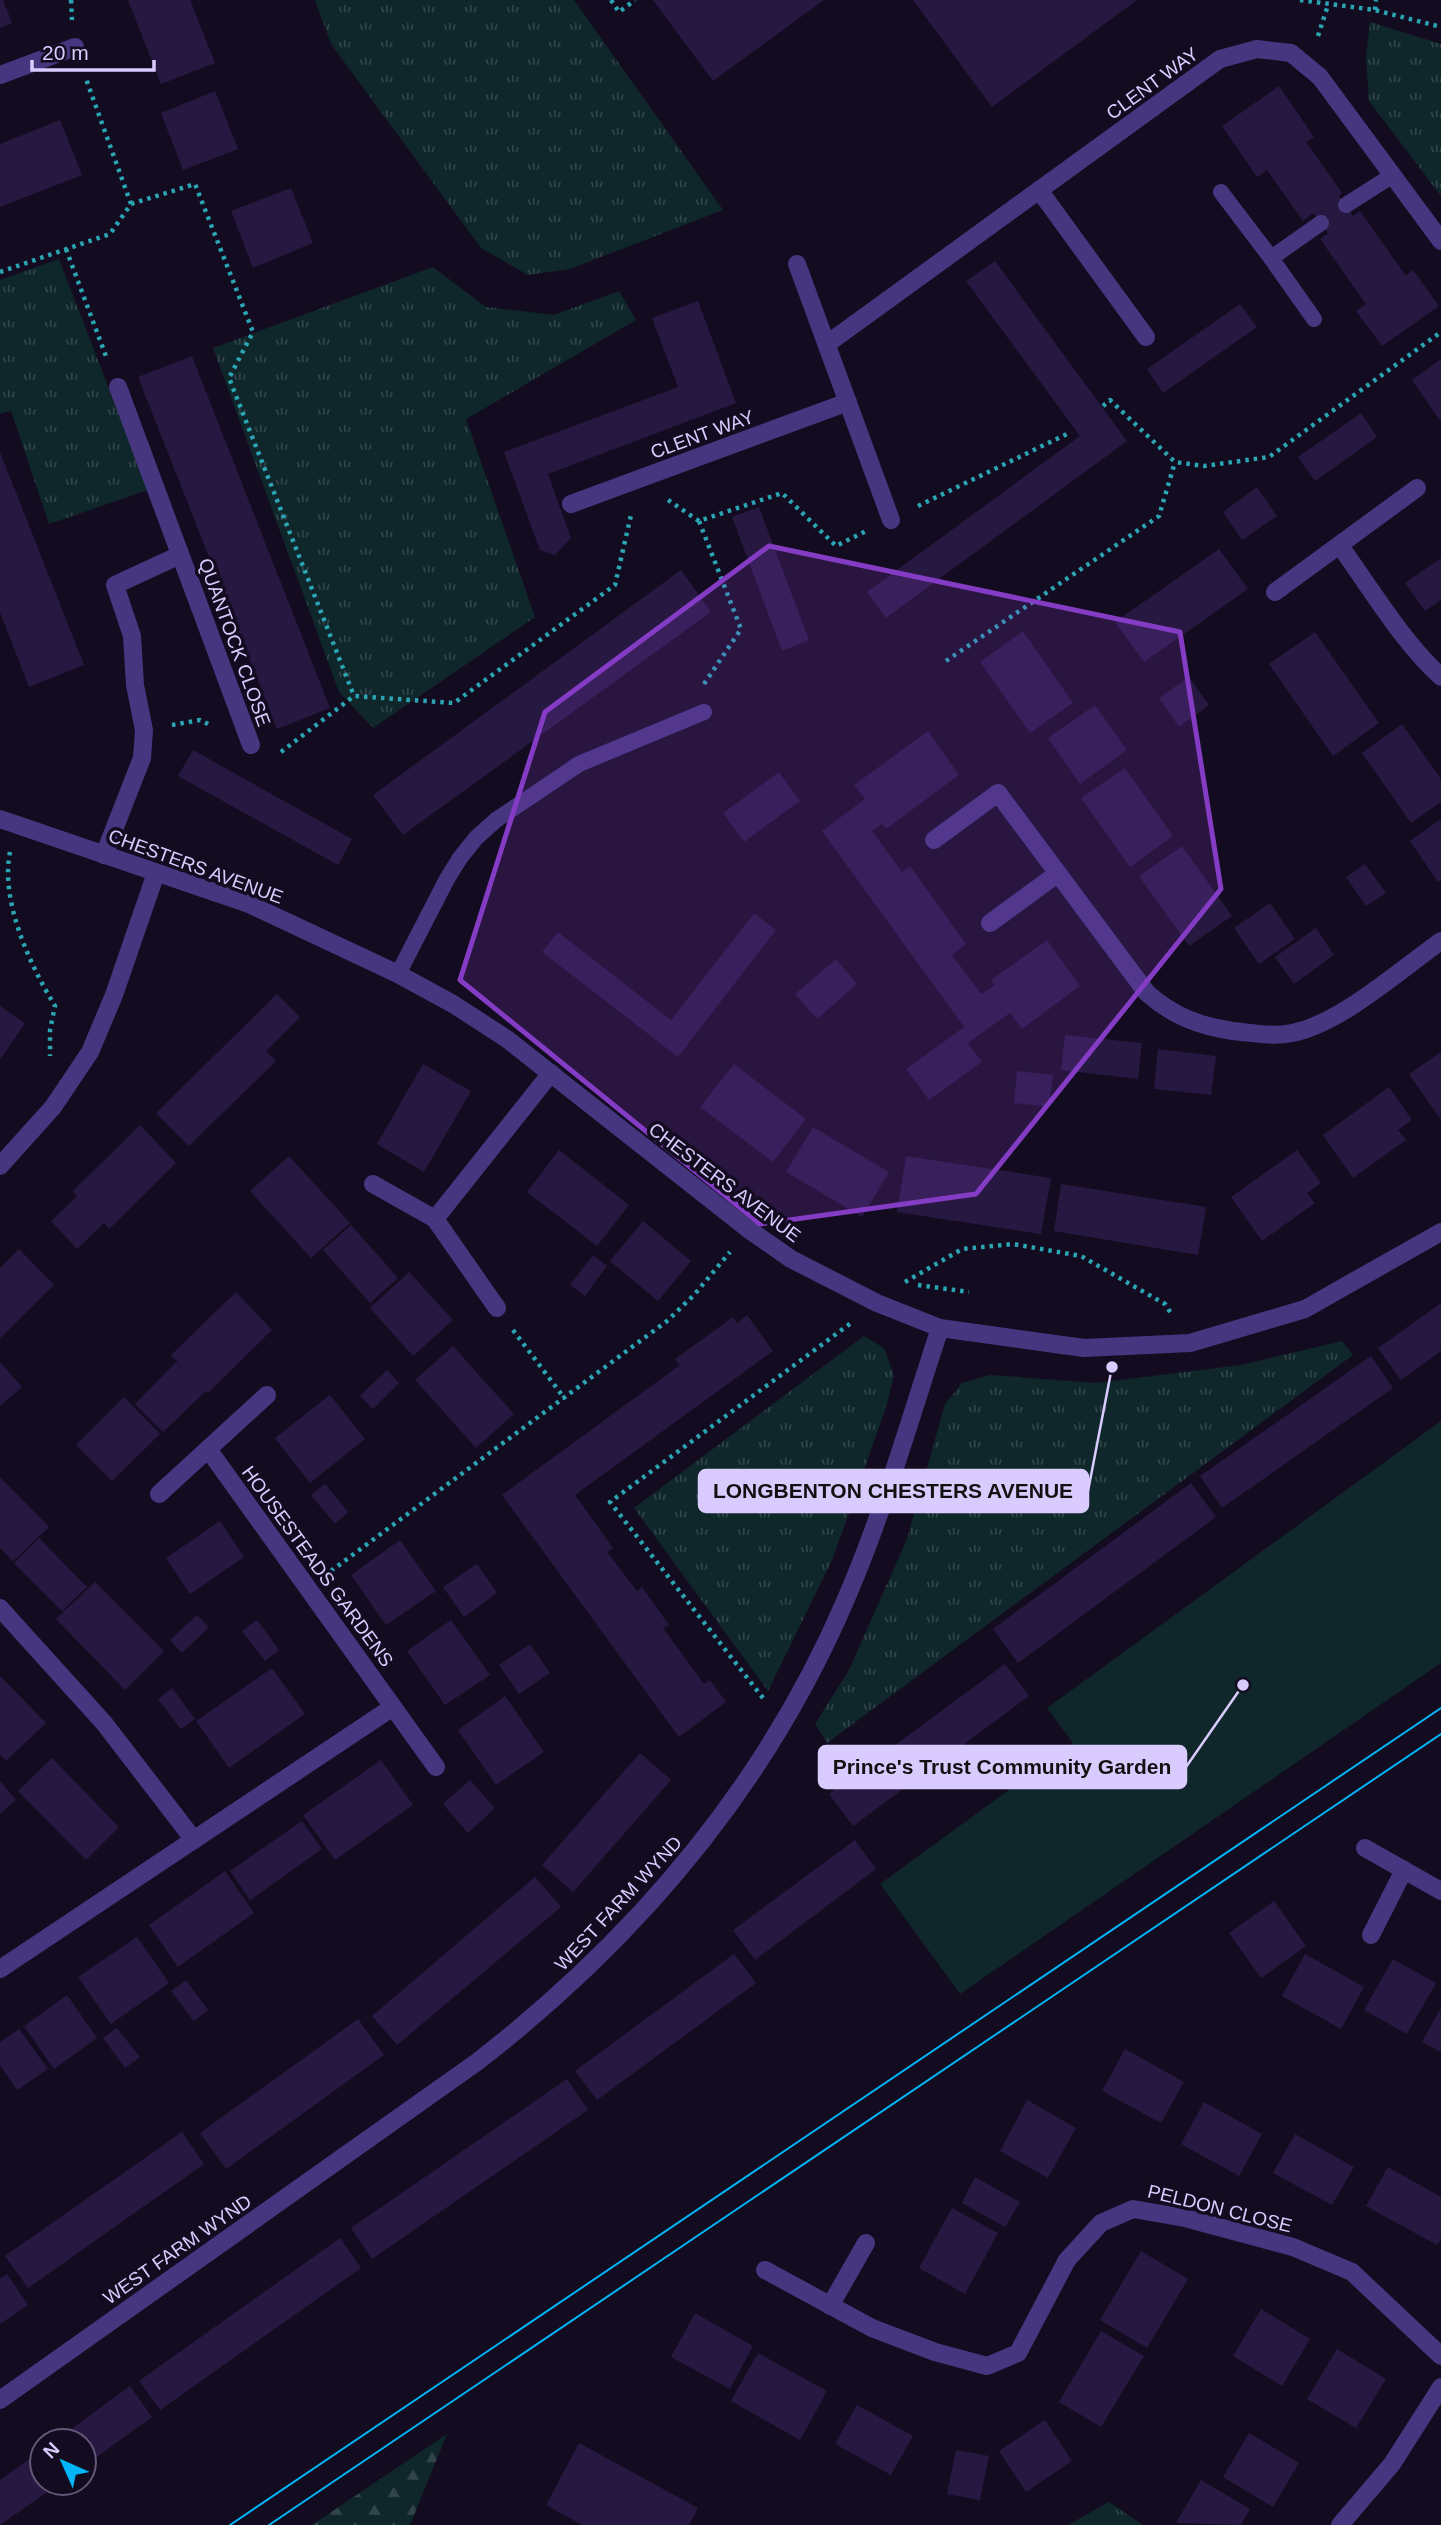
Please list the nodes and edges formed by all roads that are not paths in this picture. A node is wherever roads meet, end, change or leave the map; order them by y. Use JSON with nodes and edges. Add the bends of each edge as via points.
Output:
{"nodes":[{"id":1,"x":75,"y":47,"type":"road end"},
{"id":2,"x":0,"y":75,"type":"edge"},
{"id":3,"x":1393,"y":175,"type":"junction"},
{"id":4,"x":1039,"y":190,"type":"junction"},
{"id":5,"x":1221,"y":192,"type":"dead end"},
{"id":6,"x":1346,"y":205,"type":"dead end"},
{"id":7,"x":1321,"y":223,"type":"dead end"},
{"id":8,"x":1441,"y":240,"type":"edge"},
{"id":9,"x":1271,"y":258,"type":"junction"},
{"id":10,"x":797,"y":264,"type":"dead end"},
{"id":11,"x":1314,"y":319,"type":"dead end"},
{"id":12,"x":1146,"y":337,"type":"dead end"},
{"id":13,"x":827,"y":344,"type":"junction"},
{"id":14,"x":118,"y":387,"type":"road end"},
{"id":15,"x":848,"y":402,"type":"junction"},
{"id":16,"x":1417,"y":488,"type":"dead end"},
{"id":17,"x":571,"y":504,"type":"dead end"},
{"id":18,"x":891,"y":520,"type":"road end"},
{"id":19,"x":1340,"y":546,"type":"junction"},
{"id":20,"x":180,"y":555,"type":"junction"},
{"id":21,"x":1275,"y":592,"type":"dead end"},
{"id":22,"x":1441,"y":677,"type":"edge"},
{"id":23,"x":704,"y":712,"type":"road end"},
{"id":24,"x":251,"y":745,"type":"road end"},
{"id":25,"x":0,"y":819,"type":"edge"},
{"id":26,"x":934,"y":840,"type":"dead end"},
{"id":27,"x":104,"y":855,"type":"junction"},
{"id":28,"x":156,"y":873,"type":"junction"},
{"id":29,"x":1057,"y":874,"type":"junction"},
{"id":30,"x":990,"y":923,"type":"dead end"},
{"id":31,"x":1441,"y":941,"type":"edge"},
{"id":32,"x":398,"y":974,"type":"junction"},
{"id":33,"x":551,"y":1073,"type":"junction"},
{"id":34,"x":0,"y":1166,"type":"edge"},
{"id":35,"x":373,"y":1184,"type":"dead end"},
{"id":36,"x":435,"y":1219,"type":"junction"},
{"id":37,"x":1441,"y":1232,"type":"edge"},
{"id":38,"x":497,"y":1308,"type":"road end"},
{"id":39,"x":940,"y":1328,"type":"junction"},
{"id":40,"x":267,"y":1395,"type":"dead end"},
{"id":41,"x":208,"y":1449,"type":"junction"},
{"id":42,"x":159,"y":1494,"type":"dead end"},
{"id":43,"x":0,"y":1608,"type":"edge"},
{"id":44,"x":393,"y":1707,"type":"junction"},
{"id":45,"x":436,"y":1767,"type":"dead end"},
{"id":46,"x":194,"y":1840,"type":"junction"},
{"id":47,"x":1364,"y":1848,"type":"dead end"},
{"id":48,"x":1404,"y":1870,"type":"junction"},
{"id":49,"x":1441,"y":1891,"type":"edge"},
{"id":50,"x":1371,"y":1935,"type":"dead end"},
{"id":51,"x":0,"y":1969,"type":"edge"},
{"id":52,"x":866,"y":2243,"type":"dead end"},
{"id":53,"x":765,"y":2270,"type":"dead end"},
{"id":54,"x":831,"y":2306,"type":"junction"},
{"id":55,"x":1441,"y":2356,"type":"edge"},
{"id":56,"x":1441,"y":2387,"type":"edge"},
{"id":57,"x":0,"y":2400,"type":"edge"},
{"id":58,"x":1340,"y":2525,"type":"edge"}],
"edges":[{"from":1,"to":2,"type":"street"},
{"from":3,"to":4,"type":"street","name":"CLENT WAY","via":[[1320,77],[1291,53],[1257,49],[1220,59]]},
{"from":3,"to":6,"type":"lane"},
{"from":3,"to":8,"type":"street"},
{"from":4,"to":12,"type":"street"},
{"from":4,"to":13,"type":"street","name":"CLENT WAY"},
{"from":5,"to":9,"type":"lane"},
{"from":7,"to":9,"type":"lane"},
{"from":9,"to":11,"type":"lane"},
{"from":10,"to":13,"type":"street"},
{"from":13,"to":15,"type":"street"},
{"from":14,"to":20,"type":"street","name":"QUANTOCK CLOSE"},
{"from":15,"to":17,"type":"street","name":"CLENT WAY"},
{"from":15,"to":18,"type":"street"},
{"from":16,"to":19,"type":"street"},
{"from":19,"to":21,"type":"street"},
{"from":19,"to":22,"type":"street"},
{"from":20,"to":24,"type":"street","name":"QUANTOCK CLOSE"},
{"from":20,"to":27,"type":"street","name":"QUANTOCK CLOSE","via":[[115,585],[132,636],[144,730],[135,782]]},
{"from":23,"to":32,"type":"lane","via":[[579,764],[496,820],[460,858]]},
{"from":25,"to":27,"type":"street","name":"CHESTERS AVENUE"},
{"from":26,"to":29,"type":"street","via":[[999,793]]},
{"from":27,"to":28,"type":"street","name":"CHESTERS AVENUE"},
{"from":28,"to":32,"type":"street","name":"CHESTERS AVENUE","via":[[249,904]]},
{"from":28,"to":34,"type":"street","via":[[90,1052],[53,1107]]},
{"from":29,"to":30,"type":"street"},
{"from":29,"to":31,"type":"street","via":[[1147,993],[1178,1016],[1214,1028],[1265,1035],[1318,1026]]},
{"from":32,"to":33,"type":"street","name":"CHESTERS AVENUE","via":[[453,1004]]},
{"from":33,"to":36,"type":"street"},
{"from":33,"to":39,"type":"street","name":"CHESTERS AVENUE","via":[[791,1259],[877,1303]]},
{"from":35,"to":36,"type":"street"},
{"from":36,"to":38,"type":"street"},
{"from":37,"to":39,"type":"street","name":"CHESTERS AVENUE","via":[[1305,1309],[1190,1343],[1084,1348]]},
{"from":39,"to":57,"type":"street","name":"WEST FARM WYND","via":[[890,1484],[846,1600],[814,1665],[754,1769],[663,1889],[577,1980],[528,2023]]},
{"from":40,"to":41,"type":"street"},
{"from":41,"to":42,"type":"street"},
{"from":41,"to":44,"type":"street","name":"HOUSESTEADS GARDENS"},
{"from":43,"to":46,"type":"street","via":[[104,1723]]},
{"from":44,"to":45,"type":"street","name":"HOUSESTEADS GARDENS"},
{"from":44,"to":46,"type":"street"},
{"from":46,"to":51,"type":"street"},
{"from":47,"to":48,"type":"street"},
{"from":48,"to":49,"type":"street"},
{"from":48,"to":50,"type":"street"},
{"from":52,"to":54,"type":"street"},
{"from":53,"to":54,"type":"street","name":"PELDON CLOSE"},
{"from":54,"to":55,"type":"street","name":"PELDON CLOSE","via":[[872,2328],[987,2367],[1018,2353],[1067,2260],[1101,2222],[1133,2209],[1293,2247],[1352,2272]]},
{"from":56,"to":58,"type":"street","via":[[1392,2463]]}]}
